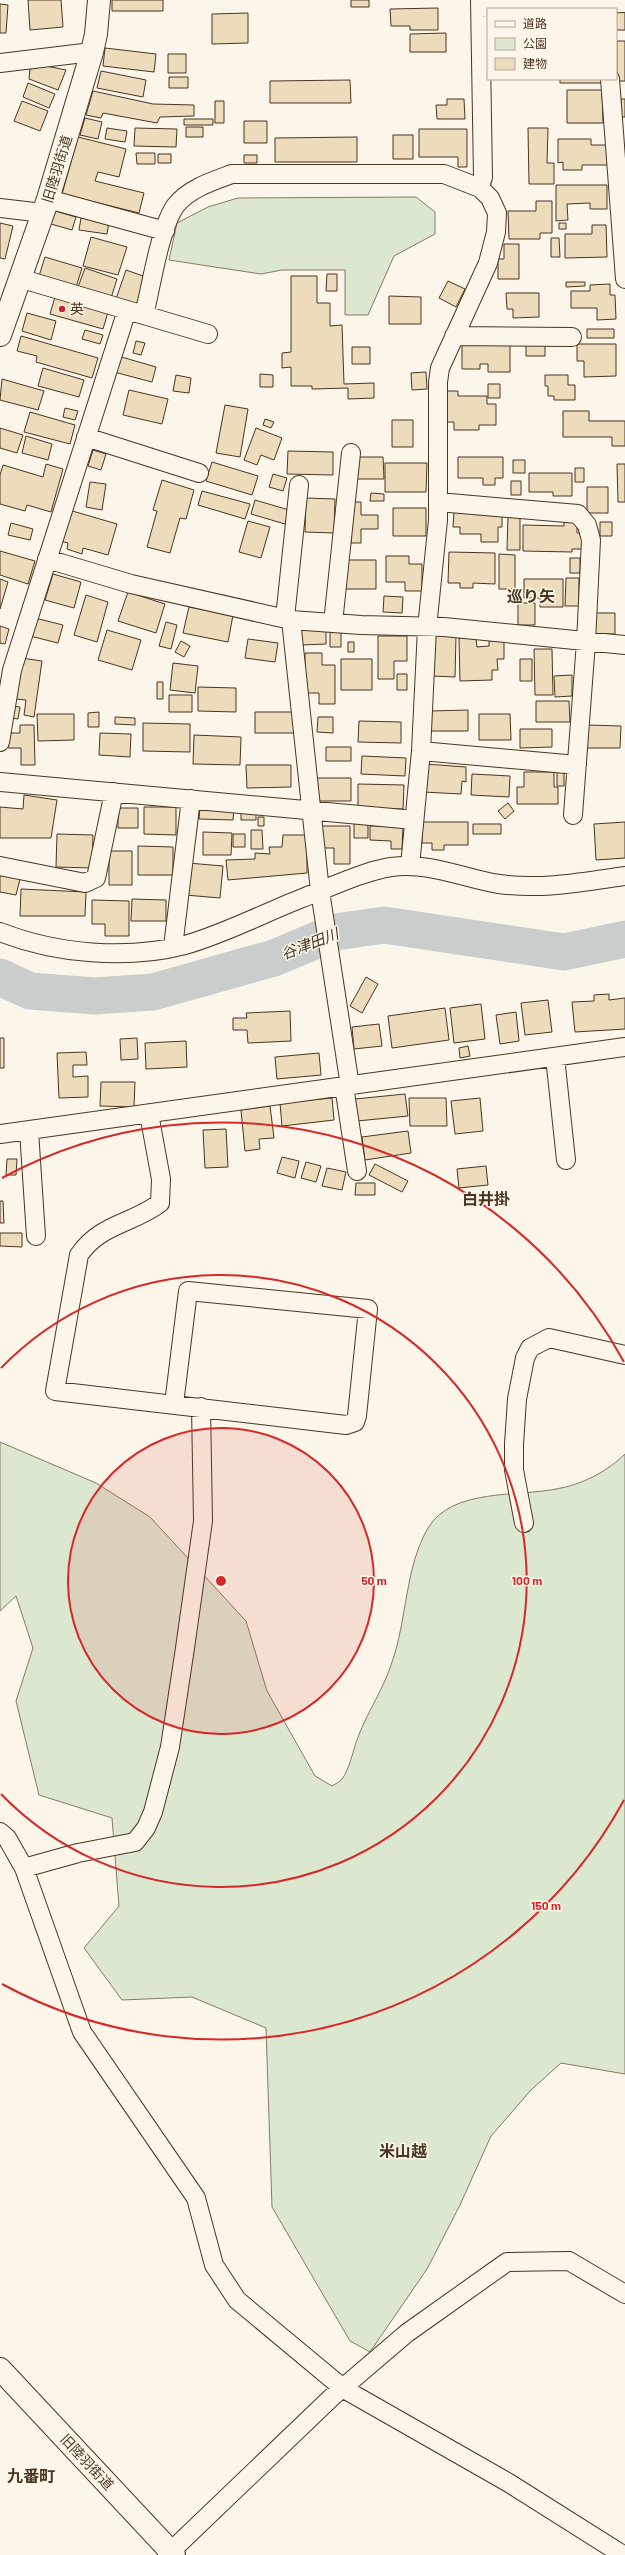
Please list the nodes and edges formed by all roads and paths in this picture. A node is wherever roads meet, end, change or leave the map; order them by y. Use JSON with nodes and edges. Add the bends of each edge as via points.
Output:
{"nodes":[{"id":1,"x":99,"y":0,"type":"edge"},
{"id":2,"x":625,"y":3,"type":"edge"},
{"id":3,"x":480,"y":4,"type":"edge"},
{"id":4,"x":605,"y":6,"type":"edge"},
{"id":5,"x":92,"y":52,"type":"junction"},
{"id":6,"x":0,"y":62,"type":"edge"},
{"id":7,"x":610,"y":80,"type":"edge"},
{"id":8,"x":480,"y":188,"type":"junction"},
{"id":9,"x":45,"y":206,"type":"junction"},
{"id":10,"x":0,"y":208,"type":"edge"},
{"id":11,"x":165,"y":231,"type":"junction"},
{"id":12,"x":19,"y":278,"type":"junction"},
{"id":13,"x":625,"y":279,"type":"edge"},
{"id":14,"x":136,"y":313,"type":"junction"},
{"id":15,"x":208,"y":334,"type":"dead end"},
{"id":16,"x":0,"y":335,"type":"edge"},
{"id":17,"x":454,"y":336,"type":"junction"},
{"id":18,"x":572,"y":338,"type":"dead end"},
{"id":19,"x":86,"y":437,"type":"junction"},
{"id":20,"x":351,"y":453,"type":"dead end"},
{"id":21,"x":200,"y":473,"type":"dead end"},
{"id":22,"x":299,"y":485,"type":"dead end"},
{"id":23,"x":438,"y":502,"type":"junction"},
{"id":24,"x":47,"y":559,"type":"junction"},
{"id":25,"x":288,"y":619,"type":"junction"},
{"id":26,"x":333,"y":623,"type":"junction"},
{"id":27,"x":427,"y":628,"type":"junction"},
{"id":28,"x":586,"y":642,"type":"junction"},
{"id":29,"x":625,"y":645,"type":"edge"},
{"id":30,"x":0,"y":742,"type":"edge"},
{"id":31,"x":421,"y":750,"type":"junction"},
{"id":32,"x":577,"y":765,"type":"junction"},
{"id":33,"x":0,"y":782,"type":"edge"},
{"id":34,"x":114,"y":792,"type":"junction"},
{"id":35,"x":190,"y":799,"type":"junction"},
{"id":36,"x":312,"y":810,"type":"junction"},
{"id":37,"x":573,"y":815,"type":"dead end"},
{"id":38,"x":414,"y":820,"type":"junction"},
{"id":39,"x":0,"y":866,"type":"edge"},
{"id":40,"x":410,"y":866,"type":"junction"},
{"id":41,"x":625,"y":876,"type":"edge"},
{"id":42,"x":320,"y":891,"type":"junction"},
{"id":43,"x":0,"y":932,"type":"edge"},
{"id":44,"x":173,"y":947,"type":"junction"},
{"id":45,"x":625,"y":1047,"type":"edge"},
{"id":46,"x":555,"y":1057,"type":"junction"},
{"id":47,"x":347,"y":1086,"type":"junction"},
{"id":48,"x":149,"y":1114,"type":"junction"},
{"id":49,"x":29,"y":1131,"type":"junction"},
{"id":50,"x":0,"y":1134,"type":"edge"},
{"id":51,"x":566,"y":1160,"type":"dead end"},
{"id":52,"x":357,"y":1171,"type":"dead end"},
{"id":53,"x":36,"y":1236,"type":"dead end"},
{"id":54,"x":625,"y":1355,"type":"edge"},
{"id":55,"x":174,"y":1404,"type":"junction"},
{"id":56,"x":201,"y":1407,"type":"junction"},
{"id":57,"x":524,"y":1523,"type":"dead end"},
{"id":58,"x":0,"y":1832,"type":"edge"},
{"id":59,"x":24,"y":1868,"type":"junction"},
{"id":60,"x":625,"y":2294,"type":"edge"},
{"id":61,"x":0,"y":2369,"type":"edge"},
{"id":62,"x":344,"y":2388,"type":"junction"},
{"id":63,"x":171,"y":2554,"type":"edge"},
{"id":64,"x":623,"y":2555,"type":"edge"}],
"edges":[{"from":1,"to":5,"type":"street","name":"旧陸羽街道"},
{"from":2,"to":4,"type":"street"},
{"from":3,"to":4,"type":"street"},
{"from":3,"to":8,"type":"street","via":[[483,177]]},
{"from":5,"to":6,"type":"street"},
{"from":5,"to":9,"type":"street","name":"旧陸羽街道"},
{"from":7,"to":13,"type":"street"},
{"from":8,"to":11,"type":"street","via":[[444,174],[232,174],[200,186],[176,205]]},
{"from":8,"to":17,"type":"street","via":[[490,198],[497,213],[496,232],[488,264]]},
{"from":9,"to":10,"type":"street"},
{"from":9,"to":11,"type":"street"},
{"from":9,"to":12,"type":"street","name":"旧陸羽街道"},
{"from":11,"to":14,"type":"street"},
{"from":12,"to":14,"type":"street"},
{"from":12,"to":16,"type":"street","name":"旧陸羽街道"},
{"from":14,"to":15,"type":"street"},
{"from":14,"to":19,"type":"street"},
{"from":17,"to":18,"type":"street"},
{"from":17,"to":23,"type":"street","via":[[440,368],[438,382]]},
{"from":19,"to":21,"type":"street"},
{"from":19,"to":24,"type":"street"},
{"from":20,"to":26,"type":"street"},
{"from":22,"to":25,"type":"street"},
{"from":23,"to":27,"type":"street","via":[[436,550]]},
{"from":23,"to":28,"type":"street","via":[[578,514],[587,525],[591,540]]},
{"from":24,"to":25,"type":"street","via":[[131,584]]},
{"from":24,"to":30,"type":"street","via":[[12,670]]},
{"from":25,"to":26,"type":"street"},
{"from":25,"to":36,"type":"street"},
{"from":26,"to":27,"type":"street"},
{"from":27,"to":28,"type":"street","via":[[444,627]]},
{"from":27,"to":31,"type":"street"},
{"from":28,"to":29,"type":"street"},
{"from":28,"to":32,"type":"street"},
{"from":31,"to":32,"type":"street"},
{"from":31,"to":38,"type":"street"},
{"from":32,"to":37,"type":"street"},
{"from":33,"to":34,"type":"street"},
{"from":34,"to":35,"type":"street"},
{"from":34,"to":39,"type":"street","via":[[96,878],[92,881],[85,883]]},
{"from":35,"to":36,"type":"street"},
{"from":35,"to":44,"type":"street"},
{"from":36,"to":38,"type":"street"},
{"from":36,"to":42,"type":"street"},
{"from":38,"to":40,"type":"street"},
{"from":40,"to":41,"type":"street","via":[[436,868],[498,884],[529,887]]},
{"from":40,"to":42,"type":"street","via":[[390,867]]},
{"from":42,"to":44,"type":"street","via":[[185,945]]},
{"from":42,"to":47,"type":"street","via":[[337,992]]},
{"from":43,"to":44,"type":"street","via":[[15,938],[74,950],[113,954]]},
{"from":45,"to":46,"type":"street"},
{"from":46,"to":47,"type":"street"},
{"from":46,"to":51,"type":"street"},
{"from":47,"to":48,"type":"street"},
{"from":47,"to":52,"type":"street"},
{"from":48,"to":49,"type":"street"},
{"from":48,"to":55,"type":"street","via":[[161,1179],[160,1203],[150,1211],[103,1231],[89,1241],[79,1255],[55,1391]]},
{"from":49,"to":50,"type":"street"},
{"from":49,"to":53,"type":"street"},
{"from":54,"to":57,"type":"street","via":[[549,1338],[530,1348],[525,1358],[518,1400],[514,1444],[514,1470]]},
{"from":55,"to":56,"type":"street"},
{"from":55,"to":56,"type":"street","via":[[188,1290],[368,1309],[355,1422],[346,1425]]},
{"from":56,"to":59,"type":"street","via":[[203,1521],[170,1747],[153,1812],[146,1828],[135,1842],[78,1853]]},
{"from":58,"to":59,"type":"street"},
{"from":59,"to":62,"type":"street","via":[[82,2032],[196,2198],[214,2265],[237,2300]]},
{"from":60,"to":62,"type":"street","via":[[569,2261],[507,2262],[407,2333]]},
{"from":61,"to":63,"type":"street","name":"旧陸羽街道"},
{"from":62,"to":63,"type":"street"},
{"from":62,"to":64,"type":"street","via":[[508,2483]]}]}
